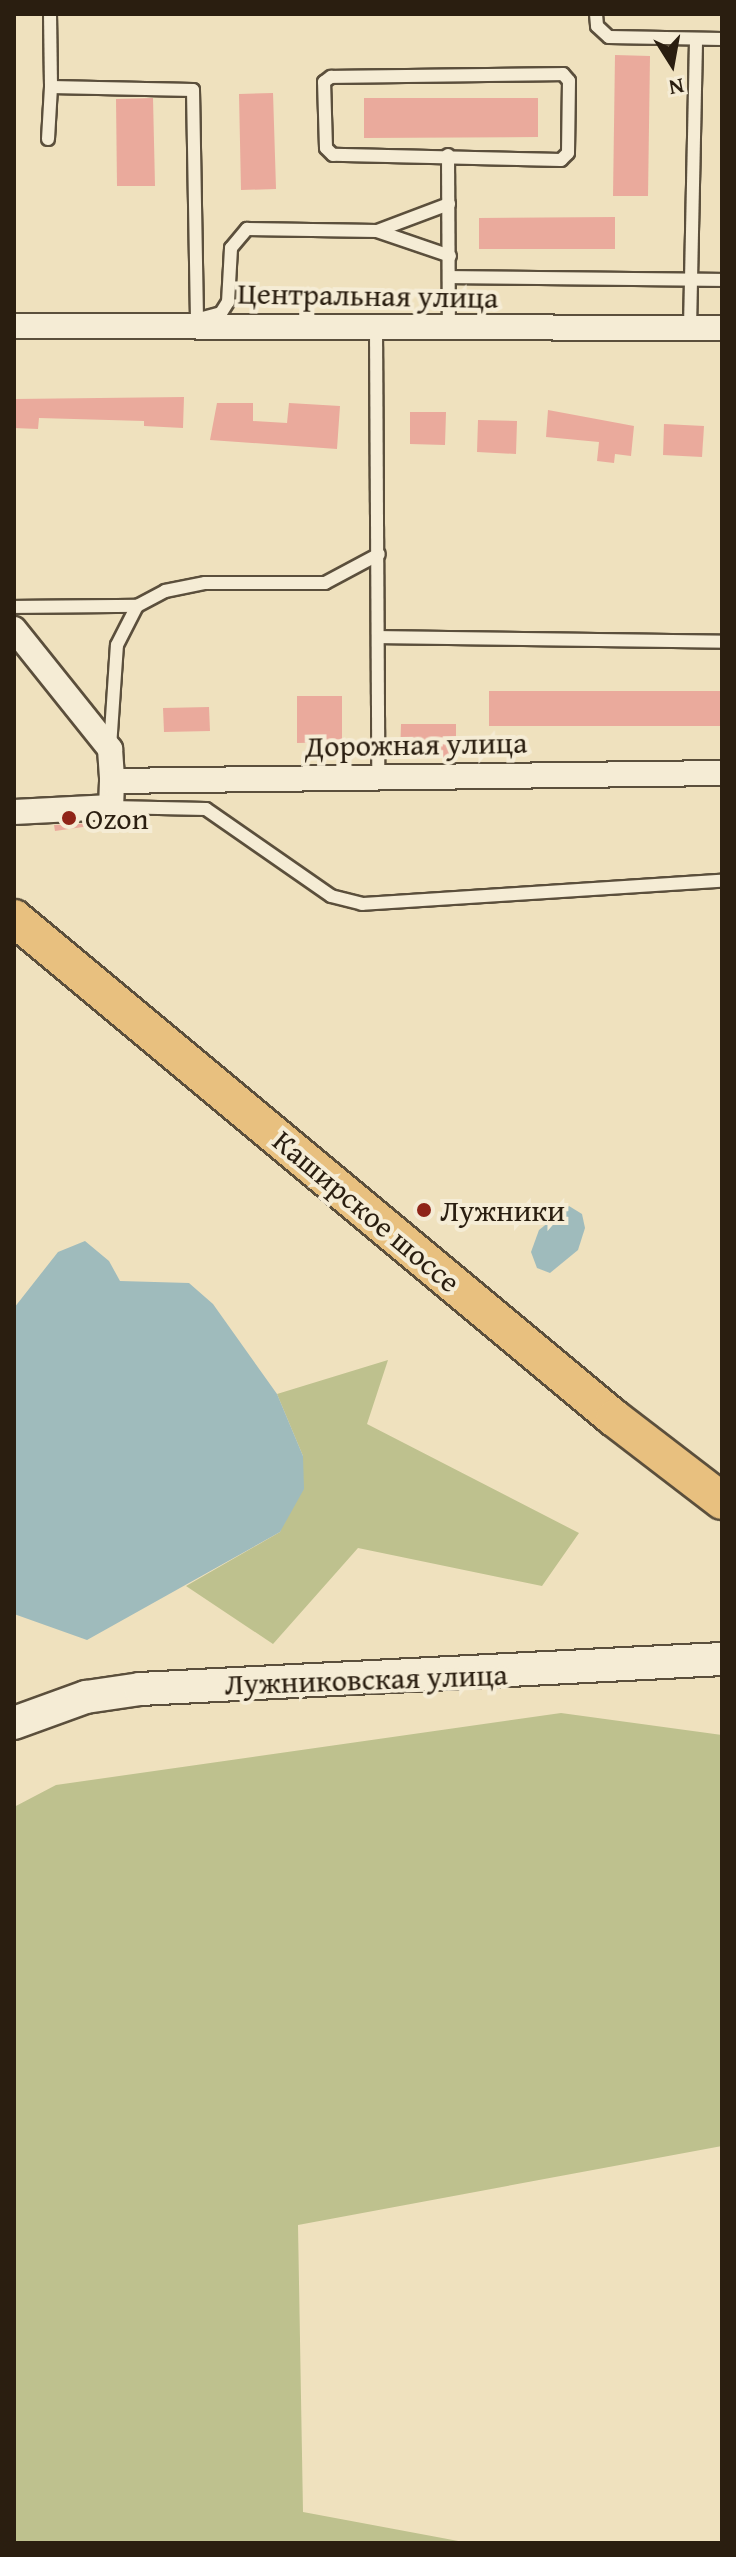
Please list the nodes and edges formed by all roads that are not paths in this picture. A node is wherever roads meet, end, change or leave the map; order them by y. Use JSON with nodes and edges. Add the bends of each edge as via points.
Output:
{"nodes":[{"id":1,"x":50,"y":14,"type":"edge"},
{"id":2,"x":596,"y":14,"type":"edge"},
{"id":3,"x":696,"y":39,"type":"junction"},
{"id":4,"x":722,"y":39,"type":"edge"},
{"id":5,"x":51,"y":87,"type":"junction"},
{"id":6,"x":48,"y":139,"type":"dead end"},
{"id":7,"x":448,"y":155,"type":"junction"},
{"id":8,"x":449,"y":204,"type":"junction"},
{"id":9,"x":377,"y":231,"type":"junction"},
{"id":10,"x":450,"y":256,"type":"junction"},
{"id":11,"x":450,"y":277,"type":"junction"},
{"id":12,"x":722,"y":280,"type":"edge"},
{"id":13,"x":688,"y":281,"type":"junction"},
{"id":14,"x":196,"y":323,"type":"junction"},
{"id":15,"x":14,"y":326,"type":"edge"},
{"id":16,"x":376,"y":328,"type":"junction"},
{"id":17,"x":690,"y":328,"type":"junction"},
{"id":18,"x":722,"y":328,"type":"edge"},
{"id":19,"x":449,"y":329,"type":"junction"},
{"id":20,"x":379,"y":554,"type":"junction"},
{"id":21,"x":137,"y":606,"type":"junction"},
{"id":22,"x":14,"y":607,"type":"edge"},
{"id":23,"x":14,"y":629,"type":"edge"},
{"id":24,"x":380,"y":637,"type":"junction"},
{"id":25,"x":722,"y":642,"type":"edge"},
{"id":26,"x":110,"y":749,"type":"junction"},
{"id":27,"x":722,"y":773,"type":"edge"},
{"id":28,"x":378,"y":776,"type":"junction"},
{"id":29,"x":112,"y":781,"type":"junction"},
{"id":30,"x":111,"y":807,"type":"junction"},
{"id":31,"x":14,"y":812,"type":"edge"},
{"id":32,"x":722,"y":881,"type":"edge"},
{"id":33,"x":14,"y":918,"type":"edge"},
{"id":34,"x":722,"y":1501,"type":"edge"},
{"id":35,"x":722,"y":1659,"type":"edge"},
{"id":36,"x":14,"y":1723,"type":"edge"}],
"edges":[{"from":1,"to":5,"type":"lane"},
{"from":2,"to":3,"type":"lane","via":[[597,26],[609,37]]},
{"from":3,"to":4,"type":"lane"},
{"from":3,"to":13,"type":"lane"},
{"from":5,"to":6,"type":"lane"},
{"from":5,"to":14,"type":"lane","via":[[193,90]]},
{"from":7,"to":7,"type":"lane","via":[[333,155],[326,148],[324,82],[331,77],[563,74],[569,81],[568,153],[561,160]]},
{"from":7,"to":8,"type":"lane"},
{"from":8,"to":9,"type":"lane"},
{"from":8,"to":10,"type":"lane"},
{"from":9,"to":10,"type":"lane"},
{"from":9,"to":14,"type":"lane","via":[[247,229],[231,248],[228,302],[221,313]]},
{"from":10,"to":11,"type":"lane"},
{"from":11,"to":13,"type":"lane"},
{"from":11,"to":19,"type":"lane"},
{"from":12,"to":13,"type":"lane"},
{"from":13,"to":17,"type":"lane"},
{"from":14,"to":15,"type":"street","name":"Центральная улица"},
{"from":14,"to":16,"type":"street","name":"Центральная улица"},
{"from":16,"to":19,"type":"street","name":"Центральная улица"},
{"from":16,"to":20,"type":"lane"},
{"from":17,"to":18,"type":"street","name":"Центральная улица"},
{"from":17,"to":19,"type":"street","name":"Центральная улица"},
{"from":20,"to":21,"type":"lane","via":[[325,583],[205,583],[165,591]]},
{"from":20,"to":24,"type":"lane"},
{"from":21,"to":22,"type":"lane"},
{"from":21,"to":26,"type":"lane","via":[[117,645]]},
{"from":23,"to":26,"type":"street"},
{"from":24,"to":25,"type":"lane"},
{"from":24,"to":28,"type":"lane"},
{"from":26,"to":29,"type":"street"},
{"from":27,"to":28,"type":"street","name":"Дорожная улица"},
{"from":28,"to":29,"type":"street","name":"Дорожная улица"},
{"from":29,"to":30,"type":"street"},
{"from":30,"to":31,"type":"street"},
{"from":30,"to":32,"type":"lane","via":[[206,809],[331,896],[362,904]]},
{"from":33,"to":34,"type":"main road","name":"Каширское шоссе","via":[[602,1408]]},
{"from":35,"to":36,"type":"street","name":"Лужниковская улица","via":[[140,1689],[86,1697]]}]}
